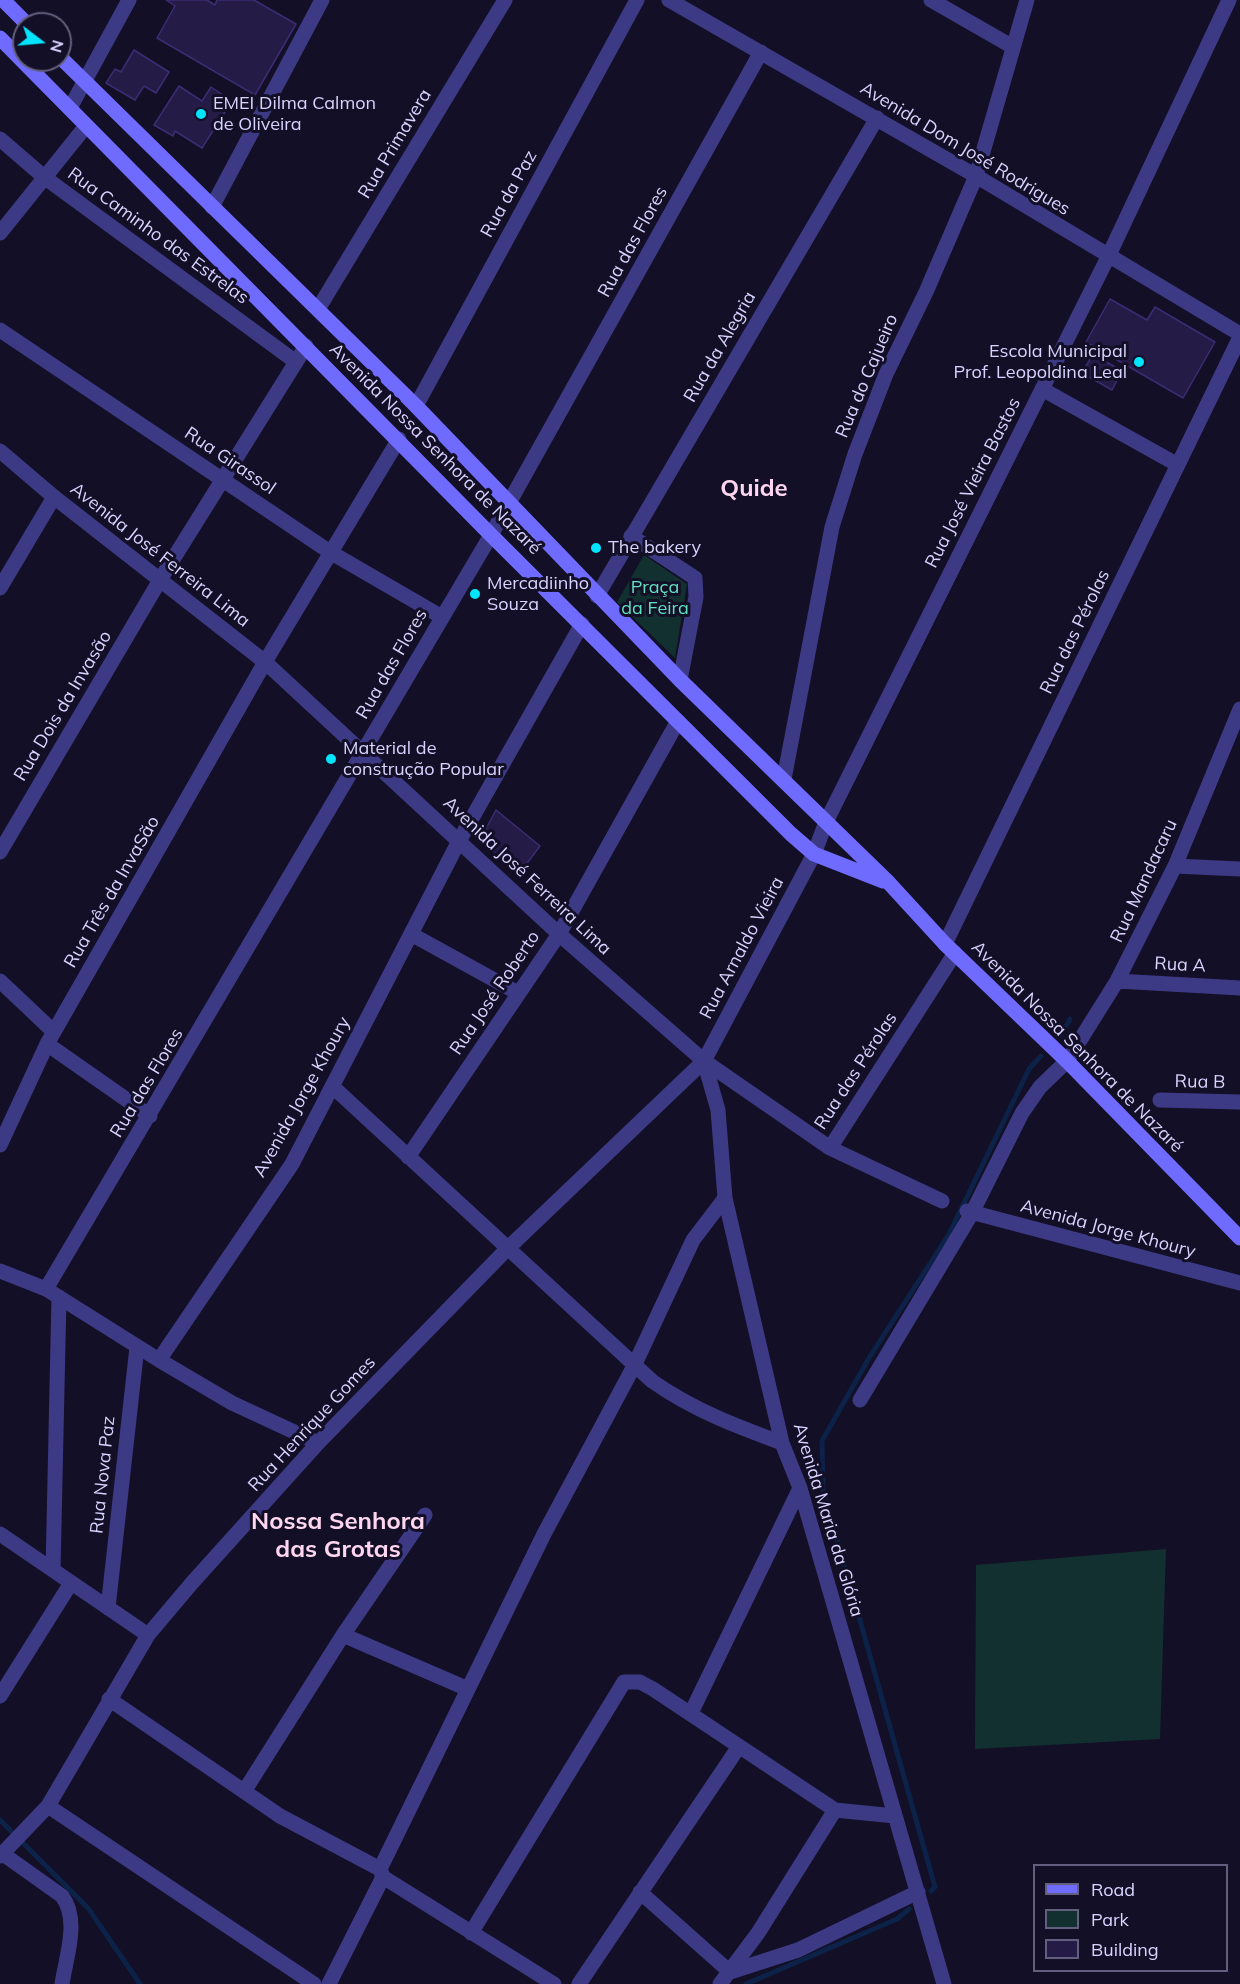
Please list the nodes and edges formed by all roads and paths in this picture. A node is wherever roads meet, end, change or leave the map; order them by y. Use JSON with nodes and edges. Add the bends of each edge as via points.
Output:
{"nodes":[{"id":1,"x":3,"y":0,"type":"edge"},
{"id":2,"x":129,"y":0,"type":"edge"},
{"id":3,"x":322,"y":0,"type":"edge"},
{"id":4,"x":505,"y":0,"type":"edge"},
{"id":5,"x":637,"y":0,"type":"edge"},
{"id":6,"x":669,"y":0,"type":"edge"},
{"id":7,"x":931,"y":0,"type":"edge"},
{"id":8,"x":1027,"y":0,"type":"edge"},
{"id":9,"x":1229,"y":0,"type":"edge"},
{"id":10,"x":15,"y":12,"type":"edge"},
{"id":11,"x":0,"y":38,"type":"edge"},
{"id":12,"x":1013,"y":47,"type":"junction"},
{"id":13,"x":762,"y":52,"type":"junction"},
{"id":14,"x":72,"y":69,"type":"edge"},
{"id":15,"x":85,"y":82,"type":"junction"},
{"id":16,"x":70,"y":108,"type":"junction"},
{"id":17,"x":877,"y":118,"type":"junction"},
{"id":18,"x":87,"y":126,"type":"junction"},
{"id":19,"x":0,"y":139,"type":"edge"},
{"id":20,"x":976,"y":176,"type":"junction"},
{"id":21,"x":44,"y":177,"type":"junction"},
{"id":22,"x":212,"y":207,"type":"junction"},
{"id":23,"x":0,"y":233,"type":"edge"},
{"id":24,"x":1108,"y":257,"type":"junction"},
{"id":25,"x":318,"y":309,"type":"junction"},
{"id":26,"x":0,"y":330,"type":"edge"},
{"id":27,"x":1240,"y":335,"type":"edge"},
{"id":28,"x":306,"y":346,"type":"junction"},
{"id":29,"x":296,"y":362,"type":"junction"},
{"id":30,"x":1042,"y":389,"type":"junction"},
{"id":31,"x":416,"y":406,"type":"junction"},
{"id":32,"x":399,"y":440,"type":"junction"},
{"id":33,"x":0,"y":451,"type":"edge"},
{"id":34,"x":1178,"y":465,"type":"junction"},
{"id":35,"x":223,"y":480,"type":"junction"},
{"id":36,"x":54,"y":497,"type":"junction"},
{"id":37,"x":509,"y":503,"type":"junction"},
{"id":38,"x":491,"y":535,"type":"junction"},
{"id":39,"x":631,"y":536,"type":"junction"},
{"id":40,"x":330,"y":552,"type":"junction"},
{"id":41,"x":160,"y":580,"type":"junction"},
{"id":42,"x":0,"y":588,"type":"edge"},
{"id":43,"x":597,"y":596,"type":"junction"},
{"id":44,"x":442,"y":617,"type":"junction"},
{"id":45,"x":582,"y":624,"type":"junction"},
{"id":46,"x":265,"y":662,"type":"junction"},
{"id":47,"x":680,"y":680,"type":"junction"},
{"id":48,"x":1240,"y":709,"type":"edge"},
{"id":49,"x":678,"y":721,"type":"junction"},
{"id":50,"x":363,"y":752,"type":"junction"},
{"id":51,"x":784,"y":779,"type":"junction"},
{"id":52,"x":826,"y":822,"type":"junction"},
{"id":53,"x":459,"y":840,"type":"junction"},
{"id":54,"x":0,"y":852,"type":"edge"},
{"id":55,"x":814,"y":854,"type":"junction"},
{"id":56,"x":1175,"y":866,"type":"junction"},
{"id":57,"x":1240,"y":869,"type":"edge"},
{"id":58,"x":889,"y":883,"type":"junction"},
{"id":59,"x":411,"y":934,"type":"junction"},
{"id":60,"x":559,"y":934,"type":"junction"},
{"id":61,"x":950,"y":949,"type":"junction"},
{"id":62,"x":0,"y":981,"type":"edge"},
{"id":63,"x":1117,"y":981,"type":"junction"},
{"id":64,"x":1240,"y":988,"type":"edge"},
{"id":65,"x":518,"y":993,"type":"junction"},
{"id":66,"x":51,"y":1038,"type":"junction"},
{"id":67,"x":704,"y":1061,"type":"junction"},
{"id":68,"x":1067,"y":1061,"type":"junction"},
{"id":69,"x":332,"y":1086,"type":"junction"},
{"id":70,"x":1160,"y":1100,"type":"dead end"},
{"id":71,"x":1240,"y":1102,"type":"edge"},
{"id":72,"x":150,"y":1116,"type":"junction"},
{"id":73,"x":0,"y":1145,"type":"edge"},
{"id":74,"x":830,"y":1148,"type":"junction"},
{"id":75,"x":408,"y":1158,"type":"junction"},
{"id":76,"x":725,"y":1198,"type":"junction"},
{"id":77,"x":942,"y":1201,"type":"dead end"},
{"id":78,"x":970,"y":1212,"type":"junction"},
{"id":79,"x":1240,"y":1238,"type":"edge"},
{"id":80,"x":507,"y":1249,"type":"junction"},
{"id":81,"x":0,"y":1271,"type":"edge"},
{"id":82,"x":1240,"y":1283,"type":"edge"},
{"id":83,"x":53,"y":1293,"type":"junction"},
{"id":84,"x":137,"y":1347,"type":"junction"},
{"id":85,"x":159,"y":1360,"type":"junction"},
{"id":86,"x":634,"y":1366,"type":"junction"},
{"id":87,"x":860,"y":1400,"type":"dead end"},
{"id":88,"x":318,"y":1443,"type":"junction"},
{"id":89,"x":782,"y":1443,"type":"junction"},
{"id":90,"x":800,"y":1488,"type":"junction"},
{"id":91,"x":425,"y":1515,"type":"dead end"},
{"id":92,"x":0,"y":1534,"type":"edge"},
{"id":93,"x":53,"y":1570,"type":"junction"},
{"id":94,"x":71,"y":1583,"type":"junction"},
{"id":95,"x":108,"y":1608,"type":"junction"},
{"id":96,"x":148,"y":1635,"type":"junction"},
{"id":97,"x":343,"y":1635,"type":"junction"},
{"id":98,"x":468,"y":1689,"type":"junction"},
{"id":99,"x":0,"y":1696,"type":"edge"},
{"id":100,"x":109,"y":1699,"type":"junction"},
{"id":101,"x":691,"y":1713,"type":"junction"},
{"id":102,"x":738,"y":1748,"type":"junction"},
{"id":103,"x":245,"y":1790,"type":"junction"},
{"id":104,"x":836,"y":1810,"type":"junction"},
{"id":105,"x":44,"y":1811,"type":"junction"},
{"id":106,"x":895,"y":1816,"type":"junction"},
{"id":107,"x":5,"y":1852,"type":"edge"},
{"id":108,"x":381,"y":1873,"type":"junction"},
{"id":109,"x":918,"y":1892,"type":"junction"},
{"id":110,"x":640,"y":1893,"type":"junction"},
{"id":111,"x":471,"y":1933,"type":"junction"},
{"id":112,"x":725,"y":1978,"type":"edge"},
{"id":113,"x":62,"y":1984,"type":"edge"},
{"id":114,"x":314,"y":1984,"type":"edge"},
{"id":115,"x":328,"y":1984,"type":"edge"},
{"id":116,"x":554,"y":1984,"type":"edge"},
{"id":117,"x":579,"y":1984,"type":"edge"},
{"id":118,"x":944,"y":1984,"type":"edge"}],
"edges":[{"from":1,"to":10,"type":"street"},
{"from":2,"to":15,"type":"street"},
{"from":3,"to":22,"type":"street"},
{"from":4,"to":25,"type":"street","name":"Rua Primavera"},
{"from":5,"to":31,"type":"street","name":"Rua da Paz"},
{"from":6,"to":13,"type":"street","name":"Avenida Dom José Rodrigues"},
{"from":7,"to":12,"type":"street"},
{"from":8,"to":12,"type":"street","name":"Rua do Cajueiro"},
{"from":9,"to":24,"type":"street","name":"Rua José Vieira Bastos"},
{"from":11,"to":16,"type":"street","name":"Avenida Nossa Senhora de Nazaré"},
{"from":12,"to":20,"type":"street","name":"Rua do Cajueiro"},
{"from":13,"to":17,"type":"street","name":"Avenida Dom José Rodrigues"},
{"from":13,"to":37,"type":"street","name":"Rua das Flores"},
{"from":14,"to":15,"type":"street","name":"Avenida Nossa Senhora de Nazaré"},
{"from":15,"to":16,"type":"street"},
{"from":15,"to":22,"type":"street","name":"Avenida Nossa Senhora de Nazaré"},
{"from":16,"to":18,"type":"street","name":"Avenida Nossa Senhora de Nazaré"},
{"from":17,"to":20,"type":"street","name":"Avenida Dom José Rodrigues"},
{"from":17,"to":39,"type":"street","name":"Rua da Alegria"},
{"from":18,"to":21,"type":"street"},
{"from":18,"to":28,"type":"street","name":"Avenida Nossa Senhora de Nazaré"},
{"from":19,"to":21,"type":"street","name":"Rua Caminho das Estrelas"},
{"from":20,"to":24,"type":"street","name":"Avenida Dom José Rodrigues"},
{"from":20,"to":51,"type":"street","name":"Rua do Cajueiro","via":[[886,374],[848,475],[832,527]]},
{"from":21,"to":23,"type":"street"},
{"from":21,"to":29,"type":"street","name":"Rua Caminho das Estrelas"},
{"from":22,"to":25,"type":"street","name":"Avenida Nossa Senhora de Nazaré"},
{"from":24,"to":27,"type":"street","name":"Avenida Dom José Rodrigues"},
{"from":24,"to":30,"type":"street","name":"Rua José Vieira Bastos"},
{"from":25,"to":31,"type":"street","name":"Avenida Nossa Senhora de Nazaré"},
{"from":26,"to":35,"type":"street","name":"Rua Girassol"},
{"from":27,"to":34,"type":"street","name":"Rua das Pérolas"},
{"from":28,"to":29,"type":"street"},
{"from":28,"to":32,"type":"street","name":"Avenida Nossa Senhora de Nazaré"},
{"from":29,"to":35,"type":"street"},
{"from":30,"to":34,"type":"street"},
{"from":30,"to":52,"type":"street","name":"Rua José Vieira Bastos"},
{"from":31,"to":37,"type":"street","name":"Avenida Nossa Senhora de Nazaré"},
{"from":32,"to":38,"type":"street","name":"Avenida Nossa Senhora de Nazaré"},
{"from":32,"to":40,"type":"street"},
{"from":33,"to":36,"type":"street","name":"Avenida José Ferreira Lima"},
{"from":34,"to":61,"type":"street","name":"Rua das Pérolas"},
{"from":35,"to":40,"type":"street","name":"Rua Girassol"},
{"from":35,"to":41,"type":"street"},
{"from":36,"to":41,"type":"street","name":"Avenida José Ferreira Lima"},
{"from":36,"to":42,"type":"street"},
{"from":37,"to":38,"type":"street","name":"Rua das Flores"},
{"from":37,"to":43,"type":"street","name":"Avenida Nossa Senhora de Nazaré"},
{"from":38,"to":44,"type":"street","name":"Rua das Flores"},
{"from":38,"to":45,"type":"street","name":"Avenida Nossa Senhora de Nazaré"},
{"from":39,"to":43,"type":"street","name":"Rua da Alegria"},
{"from":39,"to":47,"type":"street","via":[[695,578],[696,597]]},
{"from":40,"to":44,"type":"street","name":"Rua Girassol"},
{"from":40,"to":46,"type":"street"},
{"from":41,"to":46,"type":"street","name":"Avenida José Ferreira Lima"},
{"from":41,"to":54,"type":"street","name":"Rua Dois da Invasão"},
{"from":43,"to":47,"type":"street","name":"Avenida Nossa Senhora de Nazaré"},
{"from":44,"to":50,"type":"street","name":"Rua das Flores"},
{"from":45,"to":49,"type":"street","name":"Avenida Nossa Senhora de Nazaré"},
{"from":45,"to":53,"type":"street"},
{"from":46,"to":50,"type":"street","name":"Avenida José Ferreira Lima"},
{"from":46,"to":66,"type":"street","name":"Rua Três da InvaSão"},
{"from":47,"to":51,"type":"street","name":"Avenida Nossa Senhora de Nazaré"},
{"from":48,"to":56,"type":"street","name":"Rua Mandacaru"},
{"from":49,"to":55,"type":"street","name":"Avenida Nossa Senhora de Nazaré"},
{"from":49,"to":60,"type":"street","name":"Rua José Roberto"},
{"from":50,"to":53,"type":"street","name":"Avenida José Ferreira Lima"},
{"from":50,"to":72,"type":"street","name":"Rua das Flores"},
{"from":51,"to":52,"type":"street","name":"Avenida Nossa Senhora de Nazaré"},
{"from":52,"to":55,"type":"street","name":"Rua José Vieira Bastos"},
{"from":52,"to":58,"type":"street","name":"Avenida Nossa Senhora de Nazaré"},
{"from":53,"to":59,"type":"street","name":"Avenida Jorge Khoury"},
{"from":53,"to":60,"type":"street","name":"Avenida José Ferreira Lima"},
{"from":55,"to":58,"type":"street","name":"Avenida Nossa Senhora de Nazaré"},
{"from":55,"to":67,"type":"street","name":"Rua Arnaldo Vieira"},
{"from":56,"to":57,"type":"street"},
{"from":56,"to":63,"type":"street","name":"Rua Mandacaru"},
{"from":58,"to":61,"type":"street","name":"Avenida Nossa Senhora de Nazaré"},
{"from":59,"to":65,"type":"street"},
{"from":59,"to":69,"type":"street","name":"Avenida Jorge Khoury"},
{"from":60,"to":65,"type":"street","name":"Rua José Roberto"},
{"from":60,"to":67,"type":"street","name":"Avenida José Ferreira Lima"},
{"from":61,"to":68,"type":"street","name":"Avenida Nossa Senhora de Nazaré"},
{"from":61,"to":74,"type":"street","name":"Rua das Pérolas"},
{"from":62,"to":66,"type":"street"},
{"from":63,"to":64,"type":"street","name":"Rua A"},
{"from":63,"to":68,"type":"street","name":"Rua Mandacaru"},
{"from":65,"to":75,"type":"street","name":"Rua José Roberto"},
{"from":66,"to":72,"type":"street"},
{"from":66,"to":73,"type":"street","name":"Rua Três da InvaSão"},
{"from":67,"to":74,"type":"street","name":"Avenida José Ferreira Lima"},
{"from":67,"to":76,"type":"street","name":"Avenida Maria da Glória","via":[[718,1110]]},
{"from":67,"to":80,"type":"street","name":"Rua Henrique Gomes"},
{"from":68,"to":78,"type":"street","name":"Rua Mandacaru","via":[[1040,1087],[1022,1113]]},
{"from":68,"to":79,"type":"street","name":"Avenida Nossa Senhora de Nazaré"},
{"from":69,"to":75,"type":"street"},
{"from":69,"to":85,"type":"street","name":"Avenida Jorge Khoury","via":[[292,1164]]},
{"from":70,"to":71,"type":"street","name":"Rua B"},
{"from":72,"to":83,"type":"street","name":"Rua das Flores"},
{"from":74,"to":77,"type":"street","name":"Avenida José Ferreira Lima"},
{"from":75,"to":80,"type":"street"},
{"from":76,"to":86,"type":"street","via":[[693,1240]]},
{"from":76,"to":89,"type":"street","name":"Avenida Maria da Glória"},
{"from":78,"to":82,"type":"street","name":"Avenida Jorge Khoury"},
{"from":78,"to":87,"type":"street","name":"Rua Mandacaru"},
{"from":80,"to":86,"type":"street"},
{"from":80,"to":88,"type":"street","name":"Rua Henrique Gomes"},
{"from":81,"to":83,"type":"street"},
{"from":83,"to":84,"type":"street"},
{"from":83,"to":93,"type":"street","name":"Rua das Flores"},
{"from":84,"to":85,"type":"street"},
{"from":84,"to":95,"type":"street","name":"Rua Nova Paz"},
{"from":85,"to":88,"type":"street","via":[[232,1403]]},
{"from":86,"to":89,"type":"street","via":[[697,1409]]},
{"from":86,"to":98,"type":"street","via":[[544,1534]]},
{"from":88,"to":96,"type":"street","name":"Rua Henrique Gomes"},
{"from":89,"to":90,"type":"street","name":"Avenida Maria da Glória"},
{"from":90,"to":101,"type":"street"},
{"from":90,"to":106,"type":"street","name":"Avenida Maria da Glória"},
{"from":91,"to":97,"type":"street"},
{"from":92,"to":93,"type":"street"},
{"from":93,"to":94,"type":"street"},
{"from":94,"to":95,"type":"street"},
{"from":94,"to":99,"type":"street"},
{"from":95,"to":96,"type":"street"},
{"from":96,"to":100,"type":"street","name":"Rua Henrique Gomes"},
{"from":97,"to":98,"type":"street"},
{"from":97,"to":103,"type":"street"},
{"from":98,"to":108,"type":"street"},
{"from":100,"to":103,"type":"street"},
{"from":100,"to":105,"type":"street","name":"Rua Henrique Gomes"},
{"from":101,"to":102,"type":"street"},
{"from":101,"to":111,"type":"street","via":[[640,1682],[624,1682]]},
{"from":102,"to":104,"type":"street"},
{"from":102,"to":110,"type":"street"},
{"from":103,"to":108,"type":"street","via":[[298,1827]]},
{"from":104,"to":106,"type":"street"},
{"from":104,"to":112,"type":"street"},
{"from":105,"to":107,"type":"street","name":"Rua Henrique Gomes"},
{"from":105,"to":114,"type":"street"},
{"from":106,"to":109,"type":"street","name":"Avenida Maria da Glória"},
{"from":107,"to":113,"type":"street","via":[[62,1896],[68,1905],[71,1927]]},
{"from":108,"to":111,"type":"street"},
{"from":108,"to":115,"type":"street"},
{"from":109,"to":112,"type":"street","via":[[798,1950]]},
{"from":109,"to":118,"type":"street","name":"Avenida Maria da Glória"},
{"from":110,"to":112,"type":"street"},
{"from":110,"to":117,"type":"street"},
{"from":111,"to":116,"type":"street"}]}
